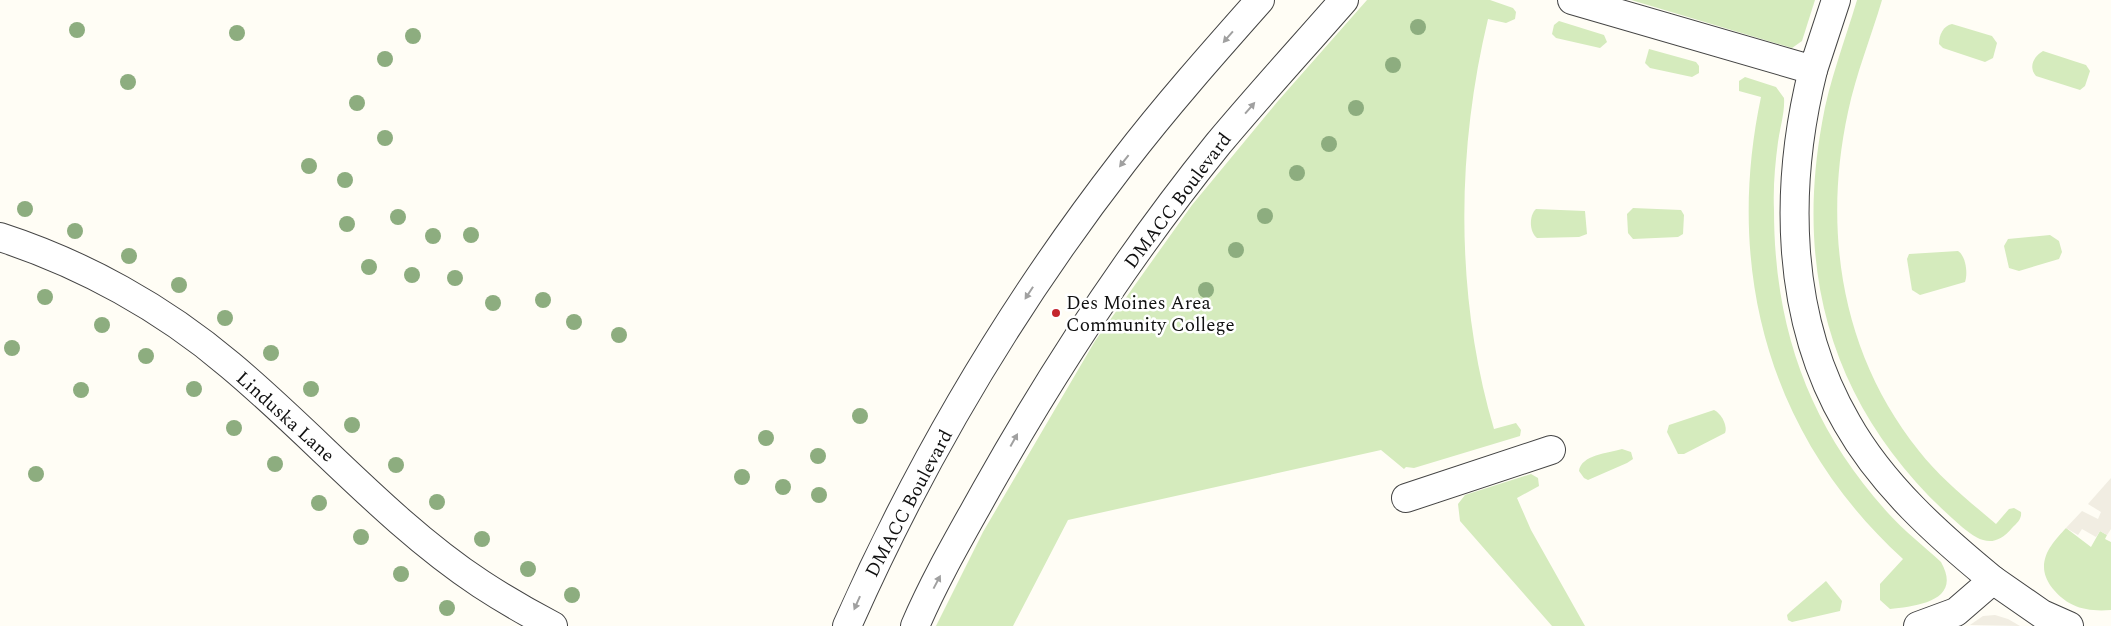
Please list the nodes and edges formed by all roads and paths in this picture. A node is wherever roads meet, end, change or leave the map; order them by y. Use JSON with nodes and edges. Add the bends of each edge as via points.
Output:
{"nodes":[{"id":1,"x":1260,"y":0,"type":"edge"},
{"id":2,"x":1344,"y":0,"type":"edge"},
{"id":3,"x":1572,"y":0,"type":"edge"},
{"id":4,"x":1836,"y":0,"type":"edge"},
{"id":5,"x":1813,"y":70,"type":"junction"},
{"id":6,"x":0,"y":237,"type":"edge"},
{"id":7,"x":1551,"y":450,"type":"dead end"},
{"id":8,"x":1406,"y":498,"type":"dead end"},
{"id":9,"x":1993,"y":580,"type":"junction"},
{"id":10,"x":552,"y":626,"type":"edge"},
{"id":11,"x":847,"y":626,"type":"edge"},
{"id":12,"x":915,"y":626,"type":"edge"},
{"id":13,"x":1918,"y":626,"type":"edge"},
{"id":14,"x":2069,"y":626,"type":"edge"}],
"edges":[{"from":1,"to":11,"type":"street","name":"DMACC Boulevard","one_way":true,"via":[[1176,95],[1031,289],[972,382],[922,473]]},
{"from":12,"to":2,"type":"street","name":"DMACC Boulevard","one_way":true,"via":[[1016,435],[1084,326],[1219,144]]},
{"from":3,"to":5,"type":"street"},
{"from":4,"to":5,"type":"street"},
{"from":5,"to":9,"type":"street","via":[[1802,121],[1795,207],[1797,272],[1815,350],[1828,386],[1847,423],[1874,464],[1902,496]]},
{"from":6,"to":10,"type":"street","name":"Linduska Lane","via":[[40,250],[89,272],[184,330],[229,364],[436,549],[480,583]]},
{"from":7,"to":8,"type":"street"},
{"from":9,"to":13,"type":"street","via":[[1956,612]]},
{"from":9,"to":14,"type":"street","via":[[2042,614]]}]}
